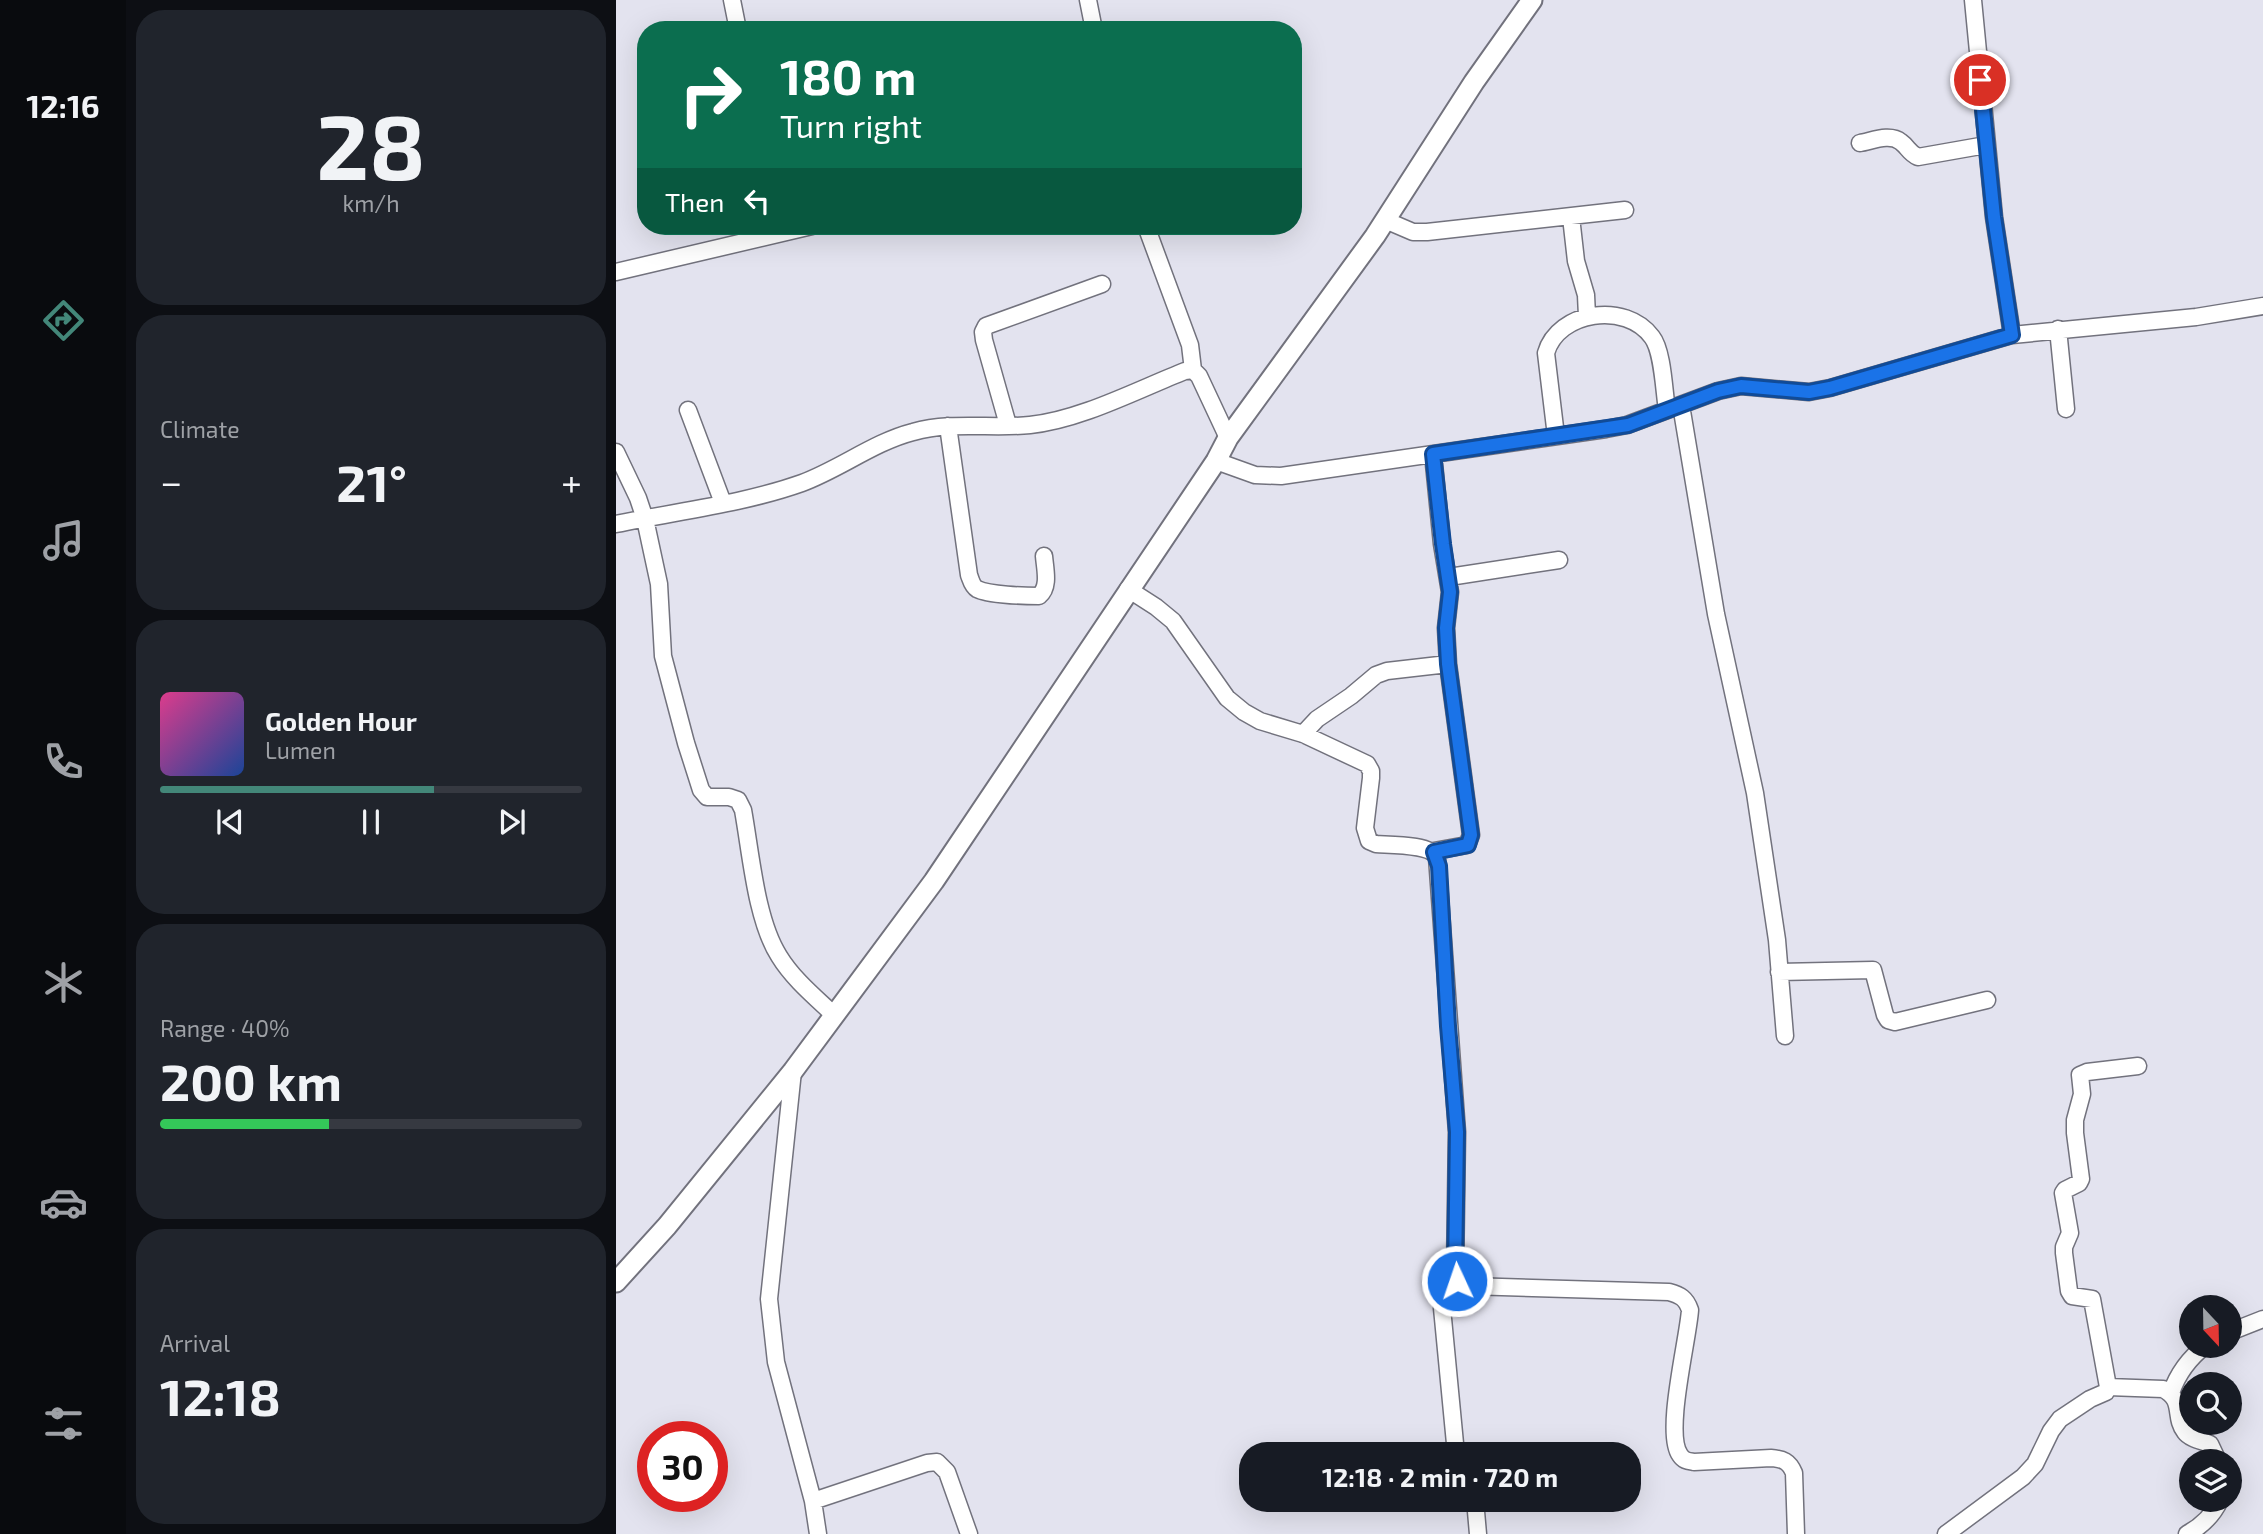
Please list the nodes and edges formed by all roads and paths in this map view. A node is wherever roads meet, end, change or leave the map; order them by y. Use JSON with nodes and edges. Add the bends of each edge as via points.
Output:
{"nodes":[{"id":1,"x":732,"y":0,"type":"edge"},
{"id":2,"x":1088,"y":0,"type":"edge"},
{"id":3,"x":1532,"y":0,"type":"edge"},
{"id":4,"x":1973,"y":0,"type":"edge"},
{"id":5,"x":736,"y":21,"type":"edge"},
{"id":6,"x":1092,"y":21,"type":"edge"},
{"id":7,"x":1860,"y":143,"type":"dead end"},
{"id":8,"x":1986,"y":145,"type":"junction"},
{"id":9,"x":1625,"y":210,"type":"dead end"},
{"id":10,"x":1571,"y":217,"type":"junction"},
{"id":11,"x":1385,"y":220,"type":"junction"},
{"id":12,"x":759,"y":235,"type":"edge"},
{"id":13,"x":1149,"y":235,"type":"edge"},
{"id":14,"x":616,"y":272,"type":"edge"},
{"id":15,"x":1102,"y":284,"type":"dead end"},
{"id":16,"x":2263,"y":306,"type":"edge"},
{"id":17,"x":1587,"y":316,"type":"junction"},
{"id":18,"x":2058,"y":329,"type":"junction"},
{"id":19,"x":2012,"y":335,"type":"junction"},
{"id":20,"x":1193,"y":370,"type":"junction"},
{"id":21,"x":1674,"y":408,"type":"junction"},
{"id":22,"x":2066,"y":409,"type":"dead end"},
{"id":23,"x":688,"y":410,"type":"dead end"},
{"id":24,"x":1008,"y":425,"type":"junction"},
{"id":25,"x":948,"y":426,"type":"junction"},
{"id":26,"x":1556,"y":436,"type":"junction"},
{"id":27,"x":1228,"y":438,"type":"junction"},
{"id":28,"x":616,"y":452,"type":"edge"},
{"id":29,"x":1433,"y":454,"type":"junction"},
{"id":30,"x":1216,"y":461,"type":"junction"},
{"id":31,"x":723,"y":503,"type":"junction"},
{"id":32,"x":645,"y":519,"type":"junction"},
{"id":33,"x":616,"y":524,"type":"edge"},
{"id":34,"x":1044,"y":556,"type":"dead end"},
{"id":35,"x":1559,"y":561,"type":"dead end"},
{"id":36,"x":1449,"y":577,"type":"junction"},
{"id":37,"x":1128,"y":589,"type":"junction"},
{"id":38,"x":1448,"y":664,"type":"junction"},
{"id":39,"x":1303,"y":734,"type":"junction"},
{"id":40,"x":1434,"y":852,"type":"junction"},
{"id":41,"x":1780,"y":972,"type":"junction"},
{"id":42,"x":1987,"y":1000,"type":"dead end"},
{"id":43,"x":834,"y":1015,"type":"junction"},
{"id":44,"x":1784,"y":1036,"type":"dead end"},
{"id":45,"x":2138,"y":1066,"type":"dead end"},
{"id":46,"x":793,"y":1071,"type":"junction"},
{"id":47,"x":1457,"y":1281,"type":"junction"},
{"id":48,"x":616,"y":1282,"type":"edge"},
{"id":49,"x":2263,"y":1319,"type":"edge"},
{"id":50,"x":2242,"y":1327,"type":"edge"},
{"id":51,"x":2191,"y":1358,"type":"edge"},
{"id":52,"x":2108,"y":1387,"type":"junction"},
{"id":53,"x":2171,"y":1393,"type":"junction"},
{"id":54,"x":1455,"y":1442,"type":"edge"},
{"id":55,"x":2212,"y":1449,"type":"edge"},
{"id":56,"x":813,"y":1501,"type":"junction"},
{"id":57,"x":1476,"y":1512,"type":"edge"},
{"id":58,"x":2214,"y":1512,"type":"edge"},
{"id":59,"x":2194,"y":1532,"type":"edge"},
{"id":60,"x":818,"y":1534,"type":"edge"},
{"id":61,"x":968,"y":1534,"type":"edge"},
{"id":62,"x":1478,"y":1534,"type":"edge"},
{"id":63,"x":1796,"y":1534,"type":"edge"},
{"id":64,"x":1946,"y":1534,"type":"edge"}],
"edges":[{"from":1,"to":5,"type":"street"},
{"from":2,"to":6,"type":"street"},
{"from":3,"to":11,"type":"main road"},
{"from":4,"to":8,"type":"street"},
{"from":7,"to":8,"type":"street","via":[[1894,138],[1918,157]]},
{"from":8,"to":19,"type":"street"},
{"from":9,"to":10,"type":"street"},
{"from":10,"to":11,"type":"street","via":[[1427,232],[1413,232]]},
{"from":10,"to":17,"type":"street"},
{"from":11,"to":27,"type":"main road"},
{"from":12,"to":14,"type":"street"},
{"from":13,"to":20,"type":"street","via":[[1190,345]]},
{"from":15,"to":24,"type":"street","via":[[986,326],[984,340]]},
{"from":16,"to":18,"type":"street"},
{"from":17,"to":21,"type":"street","via":[[1622,318],[1653,337]]},
{"from":17,"to":26,"type":"street","via":[[1550,341],[1546,353]]},
{"from":18,"to":19,"type":"street"},
{"from":18,"to":22,"type":"street"},
{"from":19,"to":21,"type":"street","via":[[1830,388],[1809,392],[1741,386]]},
{"from":20,"to":24,"type":"street","via":[[1054,421]]},
{"from":20,"to":27,"type":"street"},
{"from":21,"to":26,"type":"street","via":[[1628,425]]},
{"from":21,"to":41,"type":"street","via":[[1755,793]]},
{"from":23,"to":31,"type":"street"},
{"from":24,"to":25,"type":"street"},
{"from":25,"to":31,"type":"street","via":[[913,432],[805,482]]},
{"from":25,"to":34,"type":"street","via":[[973,585],[986,592],[1039,596],[1046,586]]},
{"from":26,"to":29,"type":"street"},
{"from":27,"to":30,"type":"main road"},
{"from":28,"to":32,"type":"street"},
{"from":29,"to":30,"type":"street","via":[[1268,477]]},
{"from":29,"to":36,"type":"street"},
{"from":30,"to":37,"type":"main road"},
{"from":31,"to":32,"type":"street"},
{"from":32,"to":33,"type":"street"},
{"from":32,"to":43,"type":"street","via":[[659,584],[663,656],[701,790],[707,797],[738,800],[768,936],[794,977]]},
{"from":35,"to":36,"type":"street"},
{"from":36,"to":38,"type":"street"},
{"from":37,"to":39,"type":"street","via":[[1173,621],[1227,698],[1260,721]]},
{"from":37,"to":43,"type":"main road","via":[[934,881]]},
{"from":38,"to":39,"type":"street","via":[[1376,675]]},
{"from":38,"to":40,"type":"street","via":[[1471,835],[1468,845]]},
{"from":39,"to":40,"type":"street","via":[[1367,764],[1371,771],[1365,828],[1369,841]]},
{"from":40,"to":47,"type":"street","via":[[1439,866],[1457,1132]]},
{"from":41,"to":42,"type":"street","via":[[1873,970],[1885,1015],[1895,1022]]},
{"from":41,"to":44,"type":"street"},
{"from":43,"to":46,"type":"main road"},
{"from":45,"to":52,"type":"street","via":[[2080,1075],[2075,1133],[2081,1179],[2063,1193],[2070,1233],[2064,1247],[2069,1291],[2071,1296],[2092,1299]]},
{"from":46,"to":48,"type":"main road"},
{"from":46,"to":56,"type":"street","via":[[769,1299],[776,1362]]},
{"from":47,"to":54,"type":"street","via":[[1442,1308]]},
{"from":47,"to":63,"type":"street","via":[[1469,1286],[1680,1295],[1690,1310],[1677,1396],[1679,1455],[1694,1462],[1784,1459],[1794,1473]]},
{"from":49,"to":50,"type":"street"},
{"from":51,"to":53,"type":"street"},
{"from":52,"to":53,"type":"street"},
{"from":52,"to":64,"type":"street","via":[[2060,1419],[2023,1477]]},
{"from":53,"to":55,"type":"street","via":[[2184,1432]]},
{"from":56,"to":60,"type":"street"},
{"from":56,"to":61,"type":"street","via":[[937,1462],[947,1472]]},
{"from":57,"to":62,"type":"street"},
{"from":58,"to":59,"type":"street"}]}
